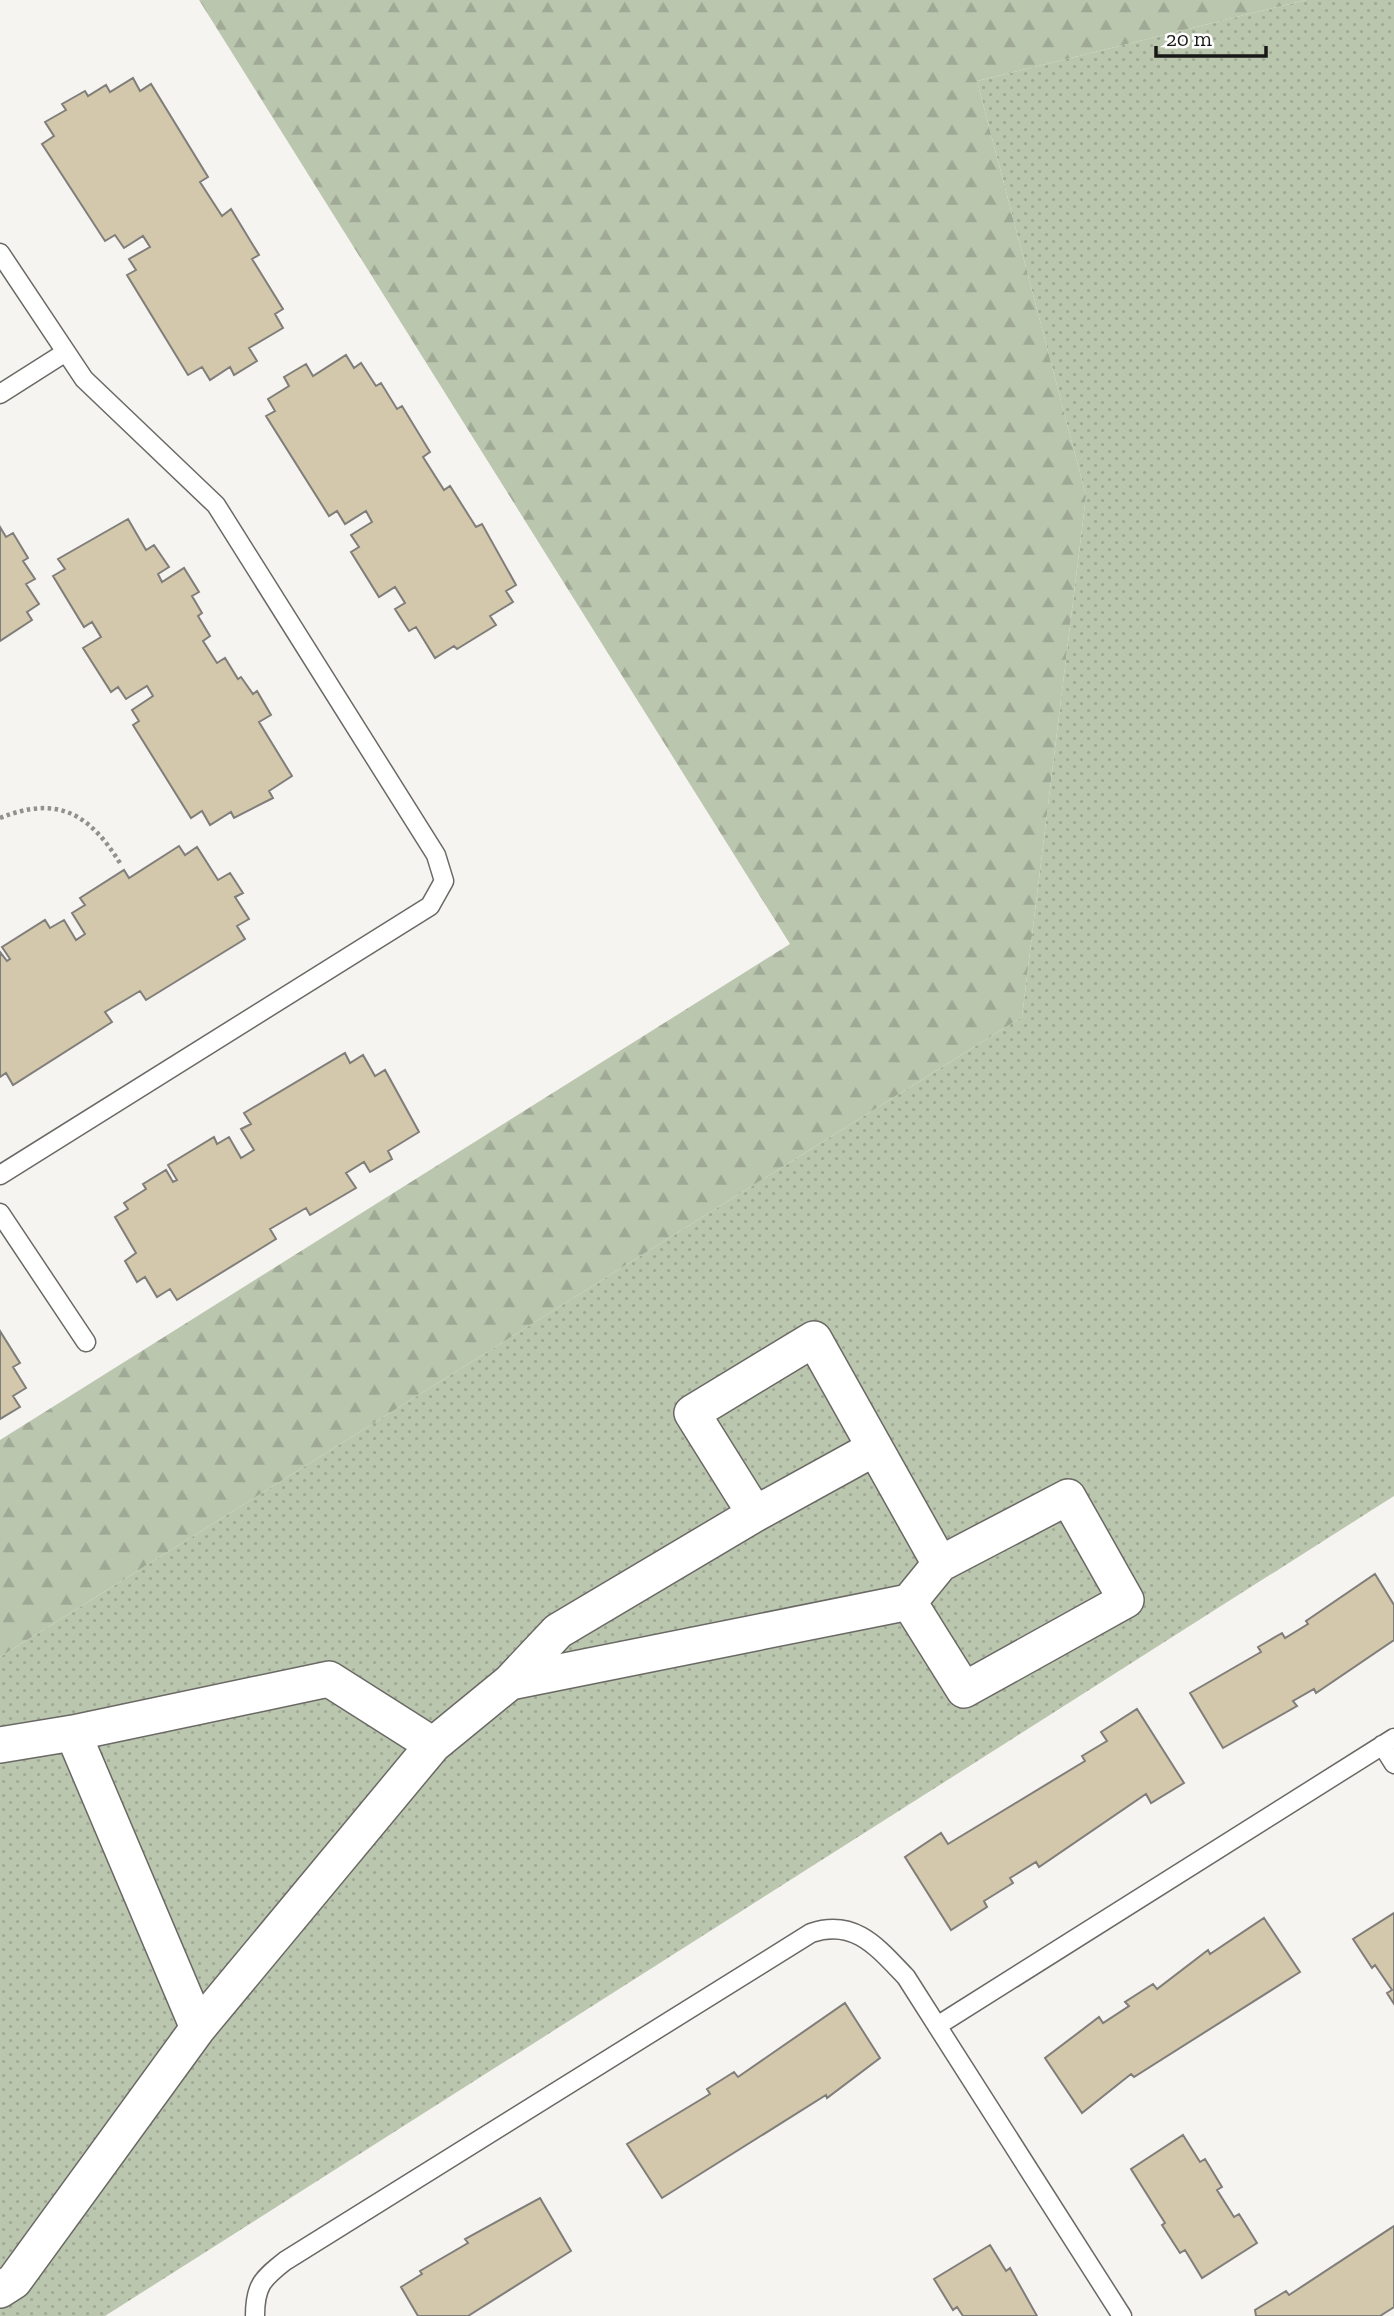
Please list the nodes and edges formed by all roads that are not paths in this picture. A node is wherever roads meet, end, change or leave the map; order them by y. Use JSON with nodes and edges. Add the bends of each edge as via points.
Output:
{"nodes":[{"id":1,"x":0,"y":253,"type":"edge"},
{"id":2,"x":66,"y":352,"type":"junction"},
{"id":3,"x":0,"y":394,"type":"edge"},
{"id":4,"x":0,"y":1175,"type":"edge"},
{"id":5,"x":0,"y":1213,"type":"edge"},
{"id":6,"x":86,"y":1342,"type":"dead end"},
{"id":7,"x":873,"y":1449,"type":"junction"},
{"id":8,"x":755,"y":1514,"type":"junction"},
{"id":9,"x":940,"y":1564,"type":"junction"},
{"id":10,"x":909,"y":1602,"type":"junction"},
{"id":11,"x":510,"y":1682,"type":"junction"},
{"id":12,"x":73,"y":1733,"type":"junction"},
{"id":13,"x":1388,"y":1742,"type":"edge"},
{"id":14,"x":0,"y":1745,"type":"edge"},
{"id":15,"x":433,"y":1745,"type":"junction"},
{"id":16,"x":1394,"y":1764,"type":"edge"},
{"id":17,"x":937,"y":2026,"type":"junction"},
{"id":18,"x":198,"y":2028,"type":"junction"},
{"id":19,"x":0,"y":2290,"type":"edge"},
{"id":20,"x":255,"y":2316,"type":"edge"},
{"id":21,"x":1122,"y":2316,"type":"edge"}],
"edges":[{"from":1,"to":2,"type":"lane"},
{"from":2,"to":3,"type":"lane"},
{"from":2,"to":4,"type":"lane","via":[[84,379],[216,505],[436,855],[444,881],[430,906]]},
{"from":5,"to":6,"type":"lane"},
{"from":7,"to":8,"type":"street"},
{"from":7,"to":8,"type":"street","via":[[814,1339],[692,1413]]},
{"from":7,"to":9,"type":"street"},
{"from":8,"to":11,"type":"street","via":[[558,1631]]},
{"from":9,"to":10,"type":"street"},
{"from":9,"to":10,"type":"street","via":[[1068,1497],[1126,1600],[964,1690]]},
{"from":10,"to":11,"type":"street"},
{"from":11,"to":15,"type":"street"},
{"from":12,"to":14,"type":"street"},
{"from":12,"to":15,"type":"street","via":[[329,1679]]},
{"from":12,"to":18,"type":"street"},
{"from":13,"to":16,"type":"lane"},
{"from":13,"to":17,"type":"lane"},
{"from":15,"to":18,"type":"street"},
{"from":17,"to":20,"type":"lane","via":[[906,1977],[875,1945],[849,1930],[830,1927],[811,1933],[285,2261],[256,2291]]},
{"from":17,"to":21,"type":"lane"},
{"from":18,"to":19,"type":"street","via":[[14,2281]]}]}
